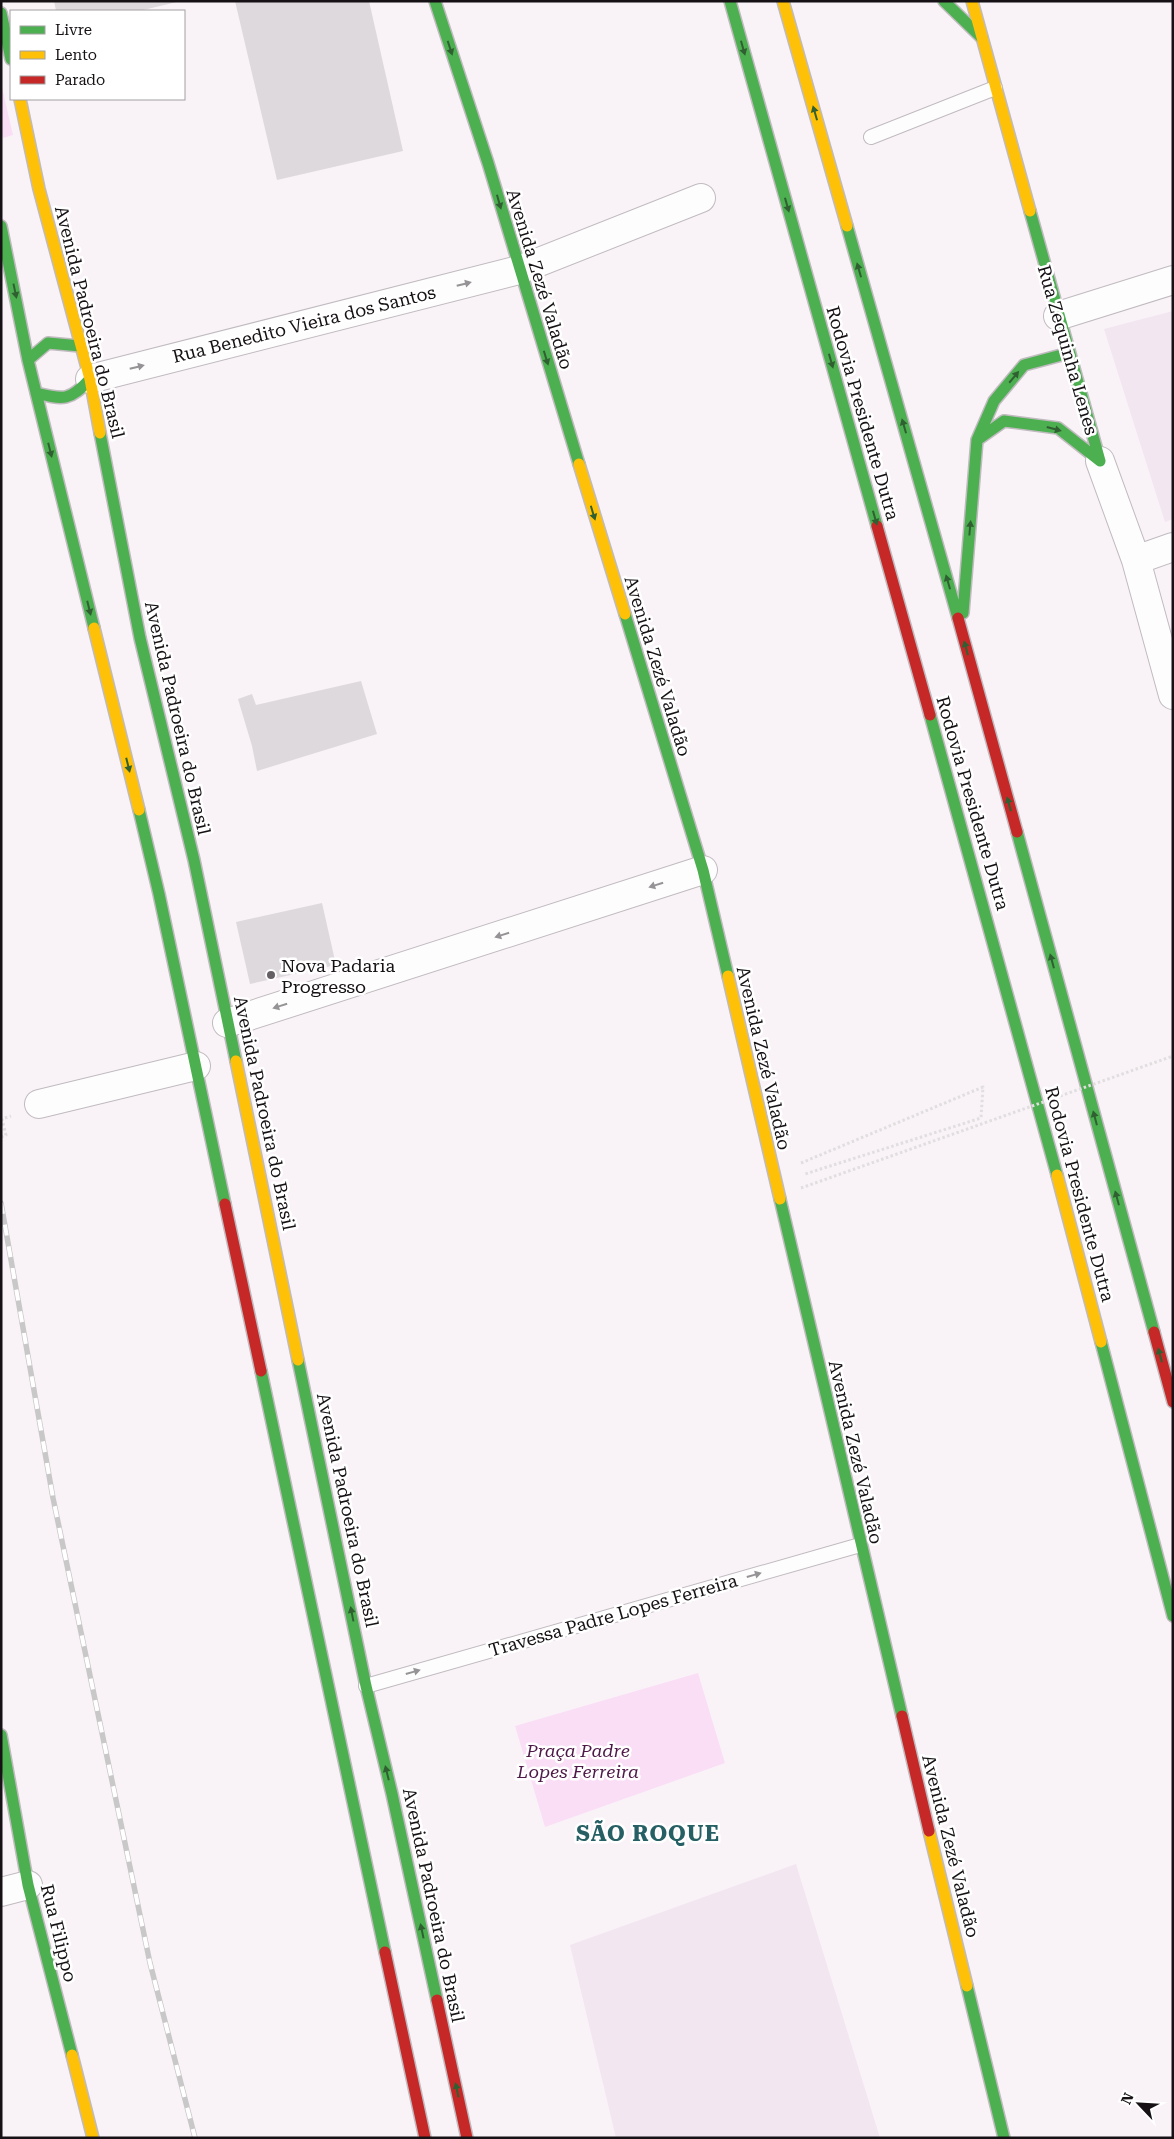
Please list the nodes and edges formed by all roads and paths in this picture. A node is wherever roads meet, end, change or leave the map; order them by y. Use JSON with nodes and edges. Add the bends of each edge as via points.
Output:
{"nodes":[{"id":1,"x":435,"y":1,"type":"edge"},
{"id":2,"x":730,"y":1,"type":"edge"},
{"id":3,"x":783,"y":1,"type":"edge"},
{"id":4,"x":944,"y":1,"type":"edge"},
{"id":5,"x":972,"y":1,"type":"edge"},
{"id":6,"x":1,"y":13,"type":"edge"},
{"id":7,"x":982,"y":38,"type":"junction"},
{"id":8,"x":10,"y":54,"type":"edge"},
{"id":9,"x":995,"y":88,"type":"junction"},
{"id":10,"x":20,"y":100,"type":"edge"},
{"id":11,"x":871,"y":137,"type":"dead end"},
{"id":12,"x":701,"y":198,"type":"dead end"},
{"id":13,"x":1,"y":226,"type":"edge"},
{"id":14,"x":519,"y":270,"type":"junction"},
{"id":15,"x":1173,"y":280,"type":"edge"},
{"id":16,"x":1058,"y":316,"type":"junction"},
{"id":17,"x":80,"y":346,"type":"junction"},
{"id":18,"x":1069,"y":353,"type":"junction"},
{"id":19,"x":28,"y":360,"type":"junction"},
{"id":20,"x":90,"y":379,"type":"junction"},
{"id":21,"x":36,"y":393,"type":"junction"},
{"id":22,"x":977,"y":440,"type":"junction"},
{"id":23,"x":1100,"y":461,"type":"junction"},
{"id":24,"x":1173,"y":547,"type":"edge"},
{"id":25,"x":1136,"y":560,"type":"junction"},
{"id":26,"x":961,"y":629,"type":"junction"},
{"id":27,"x":1173,"y":695,"type":"edge"},
{"id":28,"x":703,"y":870,"type":"junction"},
{"id":29,"x":227,"y":1023,"type":"junction"},
{"id":30,"x":1173,"y":1056,"type":"edge"},
{"id":31,"x":196,"y":1066,"type":"junction"},
{"id":32,"x":39,"y":1104,"type":"dead end"},
{"id":33,"x":773,"y":1175,"type":"junction"},
{"id":34,"x":798,"y":1176,"type":"dead end"},
{"id":35,"x":800,"y":1182,"type":"dead end"},
{"id":36,"x":1173,"y":1402,"type":"edge"},
{"id":37,"x":860,"y":1545,"type":"junction"},
{"id":38,"x":1173,"y":1616,"type":"edge"},
{"id":39,"x":366,"y":1686,"type":"junction"},
{"id":40,"x":1,"y":1735,"type":"edge"},
{"id":41,"x":28,"y":1885,"type":"junction"},
{"id":42,"x":1,"y":1892,"type":"edge"},
{"id":43,"x":93,"y":2138,"type":"edge"},
{"id":44,"x":425,"y":2138,"type":"edge"},
{"id":45,"x":467,"y":2138,"type":"edge"},
{"id":46,"x":1004,"y":2138,"type":"edge"}],
"edges":[{"from":1,"to":14,"type":"main road","name":"Avenida Zezé Valadão","one_way":true},
{"from":2,"to":38,"type":"main road","name":"Rodovia Presidente Dutra","one_way":true,"via":[[1038,1102]]},
{"from":26,"to":3,"type":"main road","name":"Rodovia Presidente Dutra","one_way":true},
{"from":4,"to":7,"type":"main road"},
{"from":5,"to":7,"type":"main road","name":"Rua Zequinha Lenes"},
{"from":6,"to":8,"type":"main road"},
{"from":7,"to":9,"type":"main road","name":"Rua Zequinha Lenes"},
{"from":9,"to":11,"type":"lane"},
{"from":9,"to":16,"type":"main road","name":"Rua Zequinha Lenes"},
{"from":10,"to":17,"type":"main road","name":"Avenida Padroeira do Brasil","via":[[39,189]]},
{"from":12,"to":14,"type":"street","name":"Rua Benedito Vieira dos Santos"},
{"from":13,"to":19,"type":"main road","one_way":true},
{"from":20,"to":14,"type":"street","name":"Rua Benedito Vieira dos Santos","one_way":true},
{"from":14,"to":28,"type":"main road","name":"Avenida Zezé Valadão","one_way":true},
{"from":15,"to":16,"type":"street"},
{"from":16,"to":18,"type":"main road","name":"Rua Zequinha Lenes"},
{"from":17,"to":19,"type":"main road","via":[[48,343]]},
{"from":17,"to":20,"type":"main road","name":"Avenida Padroeira do Brasil"},
{"from":22,"to":18,"type":"main road","one_way":true,"via":[[994,401],[1024,365]]},
{"from":18,"to":23,"type":"main road","name":"Rua Zequinha Lenes"},
{"from":19,"to":21,"type":"main road"},
{"from":20,"to":21,"type":"main road","via":[[70,398],[60,400]]},
{"from":20,"to":29,"type":"main road","name":"Avenida Padroeira do Brasil","via":[[140,638],[194,860]]},
{"from":21,"to":31,"type":"main road","one_way":true,"via":[[159,894]]},
{"from":22,"to":23,"type":"main road","one_way":true,"via":[[1004,421],[1058,428]]},
{"from":26,"to":22,"type":"main road","one_way":true},
{"from":23,"to":25,"type":"street","name":"Rua Zequinha Lenes"},
{"from":24,"to":25,"type":"street"},
{"from":25,"to":27,"type":"street","name":"Rua Zequinha Lenes"},
{"from":36,"to":26,"type":"main road","name":"Rodovia Presidente Dutra","one_way":true},
{"from":28,"to":29,"type":"street","one_way":true},
{"from":28,"to":33,"type":"main road","name":"Avenida Zezé Valadão"},
{"from":39,"to":29,"type":"main road","name":"Avenida Padroeira do Brasil","one_way":true},
{"from":30,"to":35,"type":"path","bridge":true,"via":[[801,1188]]},
{"from":31,"to":32,"type":"street"},
{"from":31,"to":44,"type":"main road"},
{"from":33,"to":34,"type":"path","via":[[983,1087],[980,1118]]},
{"from":33,"to":37,"type":"main road","name":"Avenida Zezé Valadão"},
{"from":39,"to":37,"type":"lane","name":"Travessa Padre Lopes Ferreira","one_way":true},
{"from":37,"to":46,"type":"main road","name":"Avenida Zezé Valadão"},
{"from":45,"to":39,"type":"main road","name":"Avenida Padroeira do Brasil","one_way":true},
{"from":40,"to":41,"type":"main road","name":"Rua Filippo"},
{"from":41,"to":42,"type":"street"},
{"from":41,"to":43,"type":"main road","name":"Rua Filippo"}]}
